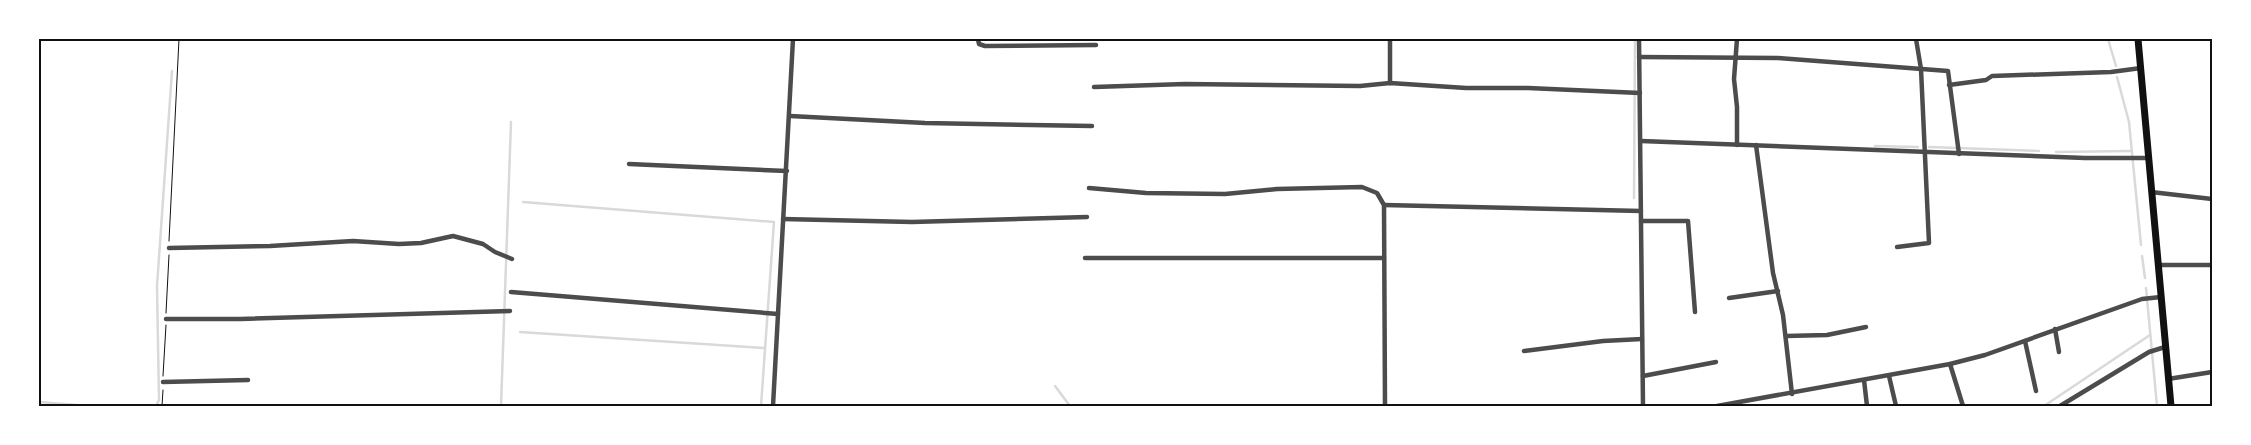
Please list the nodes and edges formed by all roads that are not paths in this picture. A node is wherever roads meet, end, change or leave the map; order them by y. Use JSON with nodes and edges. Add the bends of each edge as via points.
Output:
{"nodes":[{"id":1,"x":793,"y":39,"type":"edge"},
{"id":2,"x":978,"y":39,"type":"edge"},
{"id":3,"x":1390,"y":39,"type":"edge"},
{"id":4,"x":1639,"y":39,"type":"edge"},
{"id":5,"x":1737,"y":39,"type":"edge"},
{"id":6,"x":1916,"y":39,"type":"edge"},
{"id":7,"x":2138,"y":39,"type":"edge"},
{"id":8,"x":1096,"y":45,"type":"dead end"},
{"id":9,"x":1639,"y":57,"type":"junction"},
{"id":10,"x":1737,"y":58,"type":"junction"},
{"id":11,"x":2140,"y":68,"type":"junction"},
{"id":12,"x":1921,"y":69,"type":"junction"},
{"id":13,"x":1390,"y":83,"type":"junction"},
{"id":14,"x":1949,"y":85,"type":"junction"},
{"id":15,"x":1094,"y":87,"type":"dead end"},
{"id":16,"x":1640,"y":93,"type":"junction"},
{"id":17,"x":790,"y":116,"type":"junction"},
{"id":18,"x":1092,"y":126,"type":"dead end"},
{"id":19,"x":1641,"y":142,"type":"junction"},
{"id":20,"x":1736,"y":144,"type":"junction"},
{"id":21,"x":1756,"y":145,"type":"junction"},
{"id":22,"x":1958,"y":150,"type":"junction"},
{"id":23,"x":1925,"y":153,"type":"junction"},
{"id":24,"x":2148,"y":158,"type":"junction"},
{"id":25,"x":628,"y":164,"type":"dead end"},
{"id":26,"x":786,"y":171,"type":"junction"},
{"id":27,"x":1089,"y":188,"type":"dead end"},
{"id":28,"x":2151,"y":192,"type":"junction"},
{"id":29,"x":2212,"y":199,"type":"edge"},
{"id":30,"x":1384,"y":205,"type":"junction"},
{"id":31,"x":1641,"y":211,"type":"junction"},
{"id":32,"x":1087,"y":217,"type":"dead end"},
{"id":33,"x":783,"y":219,"type":"junction"},
{"id":34,"x":1641,"y":221,"type":"junction"},
{"id":35,"x":1897,"y":246,"type":"dead end"},
{"id":36,"x":169,"y":248,"type":"road end"},
{"id":37,"x":1085,"y":258,"type":"dead end"},
{"id":38,"x":1384,"y":258,"type":"junction"},
{"id":39,"x":512,"y":260,"type":"dead end"},
{"id":40,"x":2159,"y":265,"type":"junction"},
{"id":41,"x":2212,"y":265,"type":"edge"},
{"id":42,"x":1778,"y":291,"type":"junction"},
{"id":43,"x":511,"y":292,"type":"dead end"},
{"id":44,"x":2161,"y":297,"type":"junction"},
{"id":45,"x":1729,"y":298,"type":"dead end"},
{"id":46,"x":510,"y":311,"type":"dead end"},
{"id":47,"x":1695,"y":312,"type":"dead end"},
{"id":48,"x":778,"y":314,"type":"junction"},
{"id":49,"x":166,"y":319,"type":"road end"},
{"id":50,"x":1866,"y":326,"type":"dead end"},
{"id":51,"x":2055,"y":329,"type":"junction"},
{"id":52,"x":1786,"y":336,"type":"junction"},
{"id":53,"x":1642,"y":339,"type":"junction"},
{"id":54,"x":2025,"y":340,"type":"junction"},
{"id":55,"x":2165,"y":347,"type":"junction"},
{"id":56,"x":1524,"y":351,"type":"dead end"},
{"id":57,"x":2059,"y":352,"type":"dead end"},
{"id":58,"x":1716,"y":362,"type":"dead end"},
{"id":59,"x":1950,"y":364,"type":"junction"},
{"id":60,"x":2212,"y":372,"type":"edge"},
{"id":61,"x":1643,"y":376,"type":"junction"},
{"id":62,"x":1889,"y":376,"type":"junction"},
{"id":63,"x":2168,"y":379,"type":"junction"},
{"id":64,"x":248,"y":380,"type":"dead end"},
{"id":65,"x":1864,"y":380,"type":"junction"},
{"id":66,"x":163,"y":382,"type":"road end"},
{"id":67,"x":2036,"y":391,"type":"dead end"},
{"id":68,"x":1792,"y":394,"type":"junction"},
{"id":69,"x":773,"y":406,"type":"edge"},
{"id":70,"x":1385,"y":406,"type":"edge"},
{"id":71,"x":1643,"y":406,"type":"edge"},
{"id":72,"x":1717,"y":406,"type":"edge"},
{"id":73,"x":1867,"y":406,"type":"edge"},
{"id":74,"x":1896,"y":406,"type":"edge"},
{"id":75,"x":1963,"y":406,"type":"edge"},
{"id":76,"x":2060,"y":406,"type":"edge"},
{"id":77,"x":2171,"y":406,"type":"edge"}],
"edges":[{"from":1,"to":17,"type":"street"},
{"from":2,"to":8,"type":"street","via":[[979,44],[985,46]]},
{"from":3,"to":13,"type":"street"},
{"from":4,"to":9,"type":"street"},
{"from":5,"to":10,"type":"street"},
{"from":6,"to":12,"type":"street"},
{"from":7,"to":11,"type":"main road"},
{"from":9,"to":10,"type":"street"},
{"from":9,"to":16,"type":"street"},
{"from":10,"to":12,"type":"street"},
{"from":10,"to":20,"type":"street","via":[[1734,79]]},
{"from":11,"to":14,"type":"street","via":[[1992,76],[1986,80]]},
{"from":11,"to":24,"type":"main road"},
{"from":12,"to":14,"type":"street","via":[[1948,71]]},
{"from":12,"to":23,"type":"street"},
{"from":13,"to":15,"type":"street","via":[[1360,86],[1185,84]]},
{"from":13,"to":16,"type":"street"},
{"from":14,"to":22,"type":"street"},
{"from":16,"to":19,"type":"street"},
{"from":17,"to":18,"type":"street","via":[[924,123]]},
{"from":17,"to":26,"type":"street"},
{"from":19,"to":20,"type":"street"},
{"from":19,"to":31,"type":"street"},
{"from":20,"to":21,"type":"street"},
{"from":21,"to":23,"type":"street"},
{"from":21,"to":42,"type":"street"},
{"from":22,"to":23,"type":"street"},
{"from":22,"to":24,"type":"street","via":[[2127,160]]},
{"from":23,"to":35,"type":"street","via":[[1929,243]]},
{"from":24,"to":28,"type":"main road"},
{"from":25,"to":26,"type":"street"},
{"from":26,"to":33,"type":"street"},
{"from":27,"to":30,"type":"street","via":[[1224,194],[1362,187],[1377,193]]},
{"from":28,"to":29,"type":"street"},
{"from":28,"to":40,"type":"main road"},
{"from":30,"to":31,"type":"street"},
{"from":30,"to":38,"type":"street"},
{"from":31,"to":34,"type":"street"},
{"from":32,"to":33,"type":"street","via":[[912,222]]},
{"from":33,"to":48,"type":"street"},
{"from":34,"to":47,"type":"street","via":[[1688,221]]},
{"from":34,"to":53,"type":"street"},
{"from":36,"to":39,"type":"street","via":[[353,241],[399,244],[454,236],[483,244]]},
{"from":37,"to":38,"type":"street"},
{"from":38,"to":70,"type":"street"},
{"from":40,"to":41,"type":"street"},
{"from":40,"to":44,"type":"main road"},
{"from":42,"to":45,"type":"street"},
{"from":42,"to":52,"type":"street"},
{"from":43,"to":48,"type":"street"},
{"from":44,"to":51,"type":"street","via":[[2142,299]]},
{"from":44,"to":55,"type":"main road"},
{"from":46,"to":49,"type":"street"},
{"from":48,"to":69,"type":"street"},
{"from":50,"to":52,"type":"street","via":[[1827,335]]},
{"from":51,"to":54,"type":"street"},
{"from":51,"to":57,"type":"street"},
{"from":52,"to":68,"type":"street"},
{"from":53,"to":56,"type":"street"},
{"from":53,"to":61,"type":"street"},
{"from":54,"to":59,"type":"street","via":[[1985,356]]},
{"from":54,"to":67,"type":"street"},
{"from":55,"to":63,"type":"main road"},
{"from":55,"to":76,"type":"street","via":[[2148,352]]},
{"from":58,"to":61,"type":"street"},
{"from":59,"to":62,"type":"street"},
{"from":59,"to":75,"type":"street"},
{"from":60,"to":63,"type":"street"},
{"from":61,"to":71,"type":"street"},
{"from":62,"to":65,"type":"street"},
{"from":62,"to":74,"type":"street"},
{"from":63,"to":77,"type":"main road"},
{"from":64,"to":66,"type":"street"},
{"from":65,"to":68,"type":"street"},
{"from":65,"to":73,"type":"street"},
{"from":68,"to":72,"type":"street"}]}
